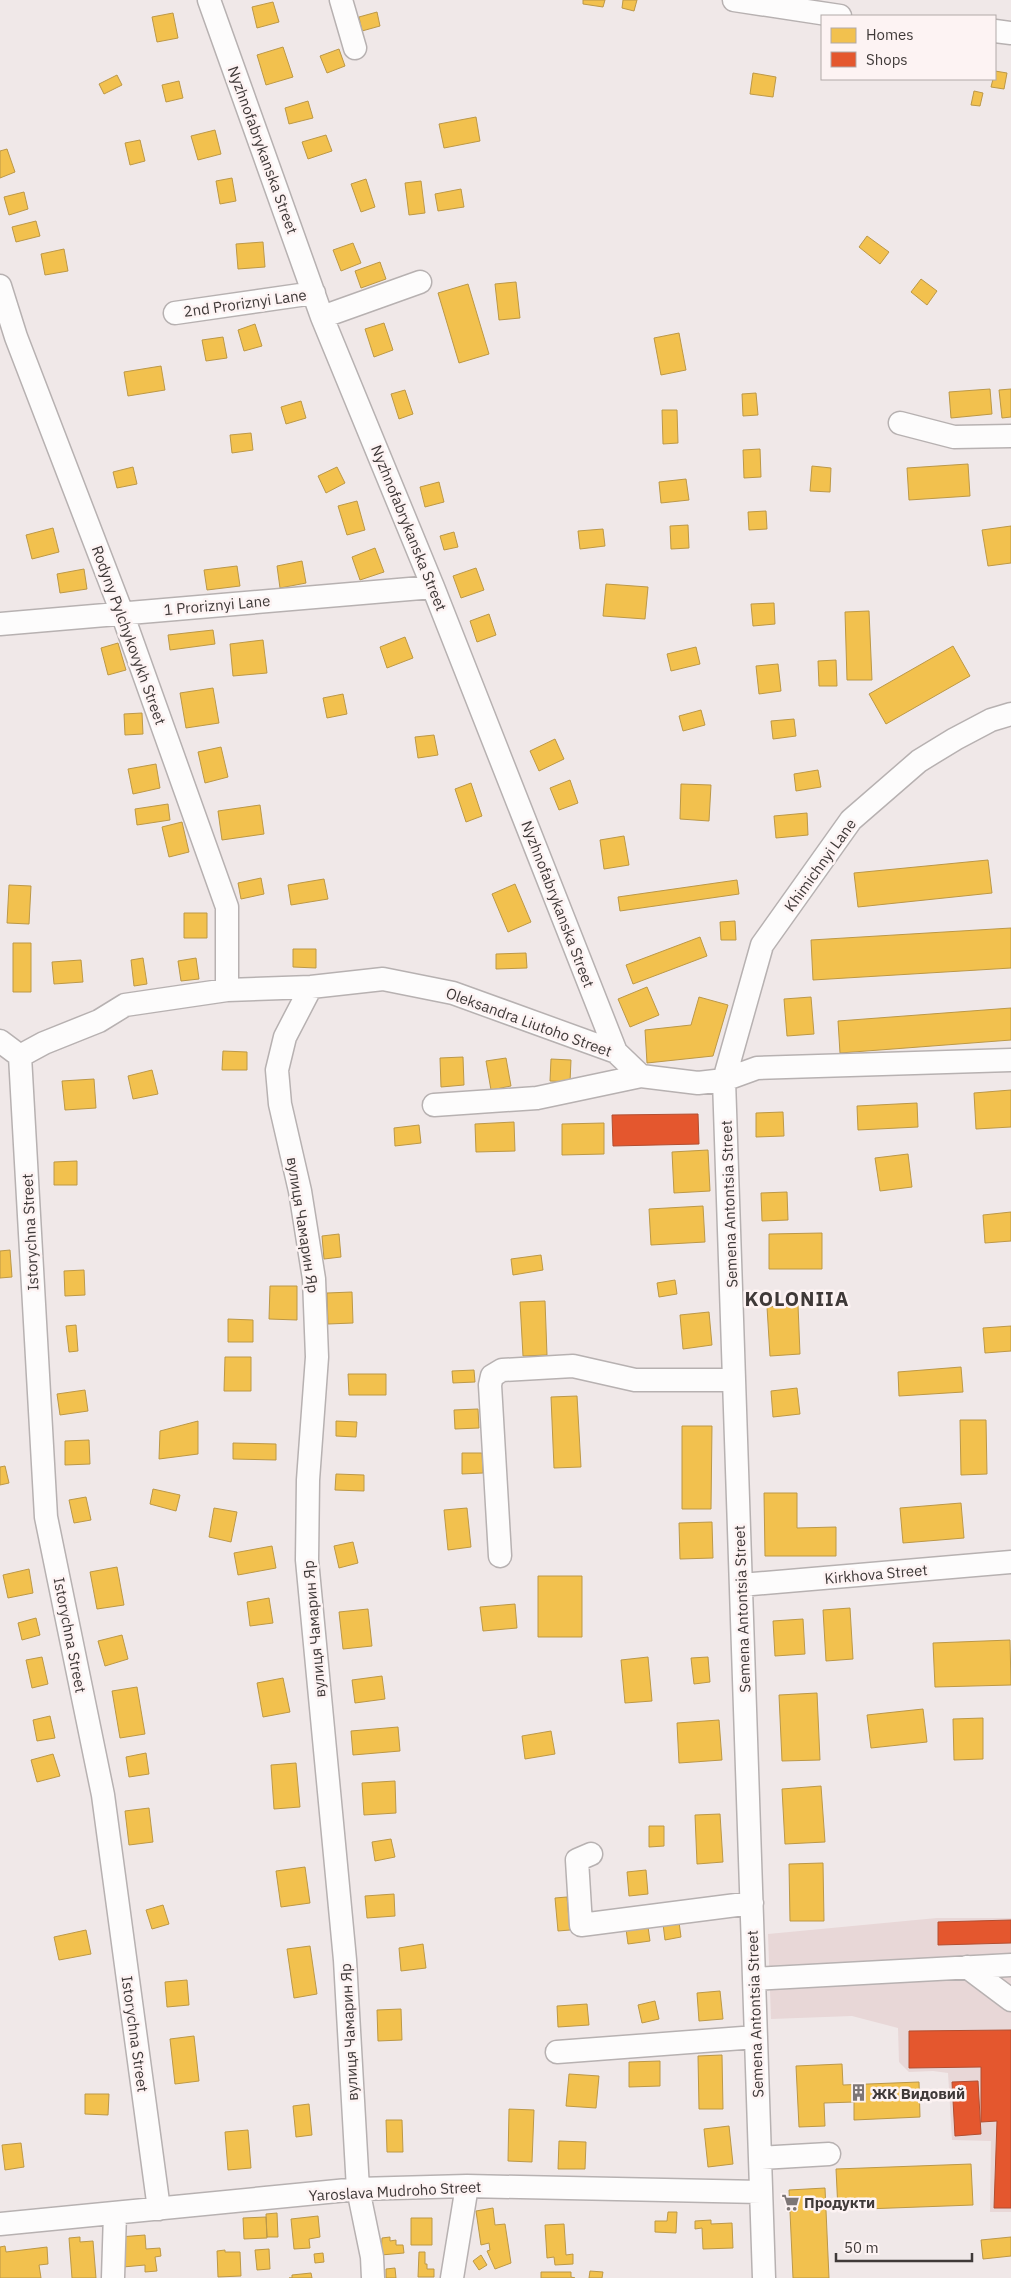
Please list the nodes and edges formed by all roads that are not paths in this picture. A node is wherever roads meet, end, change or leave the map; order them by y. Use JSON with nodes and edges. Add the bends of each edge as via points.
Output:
{"nodes":[{"id":1,"x":209,"y":0,"type":"edge"},
{"id":2,"x":342,"y":0,"type":"edge"},
{"id":3,"x":734,"y":0,"type":"edge"},
{"id":4,"x":833,"y":15,"type":"edge"},
{"id":5,"x":996,"y":31,"type":"edge"},
{"id":6,"x":1011,"y":33,"type":"edge"},
{"id":7,"x":355,"y":48,"type":"dead end"},
{"id":8,"x":420,"y":282,"type":"dead end"},
{"id":9,"x":0,"y":286,"type":"edge"},
{"id":10,"x":314,"y":293,"type":"junction"},
{"id":11,"x":175,"y":313,"type":"dead end"},
{"id":12,"x":322,"y":317,"type":"junction"},
{"id":13,"x":8,"y":338,"type":"edge"},
{"id":14,"x":900,"y":423,"type":"dead end"},
{"id":15,"x":1011,"y":436,"type":"edge"},
{"id":16,"x":433,"y":587,"type":"junction"},
{"id":17,"x":122,"y":613,"type":"junction"},
{"id":18,"x":0,"y":624,"type":"edge"},
{"id":19,"x":1011,"y":714,"type":"edge"},
{"id":20,"x":762,"y":945,"type":"joint"},
{"id":21,"x":311,"y":987,"type":"junction"},
{"id":22,"x":227,"y":990,"type":"junction"},
{"id":23,"x":0,"y":1041,"type":"edge"},
{"id":24,"x":616,"y":1052,"type":"junction"},
{"id":25,"x":20,"y":1056,"type":"junction"},
{"id":26,"x":1011,"y":1060,"type":"edge"},
{"id":27,"x":641,"y":1076,"type":"junction"},
{"id":28,"x":724,"y":1080,"type":"junction"},
{"id":29,"x":434,"y":1106,"type":"dead end"},
{"id":30,"x":734,"y":1380,"type":"junction"},
{"id":31,"x":500,"y":1556,"type":"dead end"},
{"id":32,"x":1011,"y":1562,"type":"edge"},
{"id":33,"x":741,"y":1585,"type":"junction"},
{"id":34,"x":591,"y":1854,"type":"dead end"},
{"id":35,"x":752,"y":1903,"type":"junction"},
{"id":36,"x":1011,"y":1965,"type":"edge"},
{"id":37,"x":967,"y":1967,"type":"junction"},
{"id":38,"x":754,"y":1979,"type":"junction"},
{"id":39,"x":1011,"y":2000,"type":"edge"},
{"id":40,"x":756,"y":2037,"type":"junction"},
{"id":41,"x":557,"y":2052,"type":"dead end"},
{"id":42,"x":829,"y":2154,"type":"dead end"},
{"id":43,"x":760,"y":2158,"type":"junction"},
{"id":44,"x":467,"y":2186,"type":"junction"},
{"id":45,"x":358,"y":2189,"type":"junction"},
{"id":46,"x":761,"y":2192,"type":"junction"},
{"id":47,"x":159,"y":2209,"type":"junction"},
{"id":48,"x":115,"y":2213,"type":"junction"},
{"id":49,"x":0,"y":2224,"type":"edge"},
{"id":50,"x":113,"y":2278,"type":"edge"},
{"id":51,"x":373,"y":2278,"type":"edge"},
{"id":52,"x":452,"y":2278,"type":"edge"},
{"id":53,"x":764,"y":2278,"type":"edge"}],
"edges":[{"from":1,"to":10,"type":"street","name":"Nyzhnofabrykanska Street"},
{"from":2,"to":7,"type":"street"},
{"from":3,"to":4,"type":"street"},
{"from":5,"to":6,"type":"street"},
{"from":8,"to":12,"type":"street"},
{"from":9,"to":13,"type":"street","name":"Rodyny Pylchykovykh Street"},
{"from":10,"to":11,"type":"street","name":"2nd Proriznyi Lane"},
{"from":10,"to":12,"type":"street","name":"Nyzhnofabrykanska Street"},
{"from":12,"to":16,"type":"street","name":"Nyzhnofabrykanska Street"},
{"from":13,"to":17,"type":"street","name":"Rodyny Pylchykovykh Street"},
{"from":14,"to":15,"type":"street","via":[[954,437]]},
{"from":16,"to":17,"type":"street","name":"1 Proriznyi Lane"},
{"from":16,"to":24,"type":"street","name":"Nyzhnofabrykanska Street"},
{"from":17,"to":18,"type":"street","name":"1 Proriznyi Lane"},
{"from":17,"to":22,"type":"street","name":"Rodyny Pylchykovykh Street","via":[[227,907]]},
{"from":19,"to":20,"type":"street","name":"Khimichnyi Lane","via":[[990,720],[919,761],[851,820]]},
{"from":20,"to":28,"type":"street","name":"Semena Antontsia Street"},
{"from":21,"to":22,"type":"street","name":"Oleksandra Liutoho Street"},
{"from":21,"to":24,"type":"street","name":"Oleksandra Liutoho Street","via":[[384,979],[445,991]]},
{"from":21,"to":45,"type":"street","name":"вулиця Чамарин Яр","via":[[285,1037],[277,1070],[280,1104],[300,1191],[314,1279],[317,1357],[308,1480],[307,1560],[345,1960]]},
{"from":22,"to":25,"type":"street","name":"Oleksandra Liutoho Street","via":[[125,1005],[99,1021]]},
{"from":23,"to":25,"type":"street"},
{"from":24,"to":27,"type":"street","name":"Oleksandra Liutoho Street"},
{"from":25,"to":47,"type":"street","name":"Istorychna Street","via":[[46,1517],[103,1795]]},
{"from":26,"to":28,"type":"street","via":[[757,1068]]},
{"from":27,"to":28,"type":"street","via":[[698,1084]]},
{"from":27,"to":29,"type":"street","via":[[537,1098]]},
{"from":28,"to":30,"type":"street","name":"Semena Antontsia Street"},
{"from":30,"to":31,"type":"street","via":[[635,1380],[573,1366],[502,1370],[492,1376]]},
{"from":30,"to":33,"type":"street","name":"Semena Antontsia Street"},
{"from":32,"to":33,"type":"street","name":"Kirkhova Street"},
{"from":33,"to":35,"type":"street","name":"Semena Antontsia Street"},
{"from":34,"to":35,"type":"street","via":[[577,1860],[581,1925]]},
{"from":35,"to":38,"type":"street","name":"Semena Antontsia Street"},
{"from":36,"to":37,"type":"street"},
{"from":37,"to":38,"type":"street"},
{"from":37,"to":39,"type":"street"},
{"from":38,"to":40,"type":"street","name":"Semena Antontsia Street"},
{"from":40,"to":41,"type":"street"},
{"from":40,"to":43,"type":"street","name":"Semena Antontsia Street"},
{"from":42,"to":43,"type":"street"},
{"from":43,"to":46,"type":"street","name":"Semena Antontsia Street"},
{"from":44,"to":45,"type":"street","name":"Yaroslava Mudroho Street"},
{"from":44,"to":46,"type":"street","name":"Yaroslava Mudroho Street"},
{"from":44,"to":52,"type":"street"},
{"from":45,"to":47,"type":"street","name":"Yaroslava Mudroho Street"},
{"from":45,"to":51,"type":"street","name":"вулиця Чамарин Яр","via":[[372,2257]]},
{"from":46,"to":53,"type":"street","name":"Semena Antontsia Street"},
{"from":47,"to":48,"type":"street","name":"Yaroslava Mudroho Street"},
{"from":48,"to":49,"type":"street","name":"Yaroslava Mudroho Street"},
{"from":48,"to":50,"type":"street"}]}
